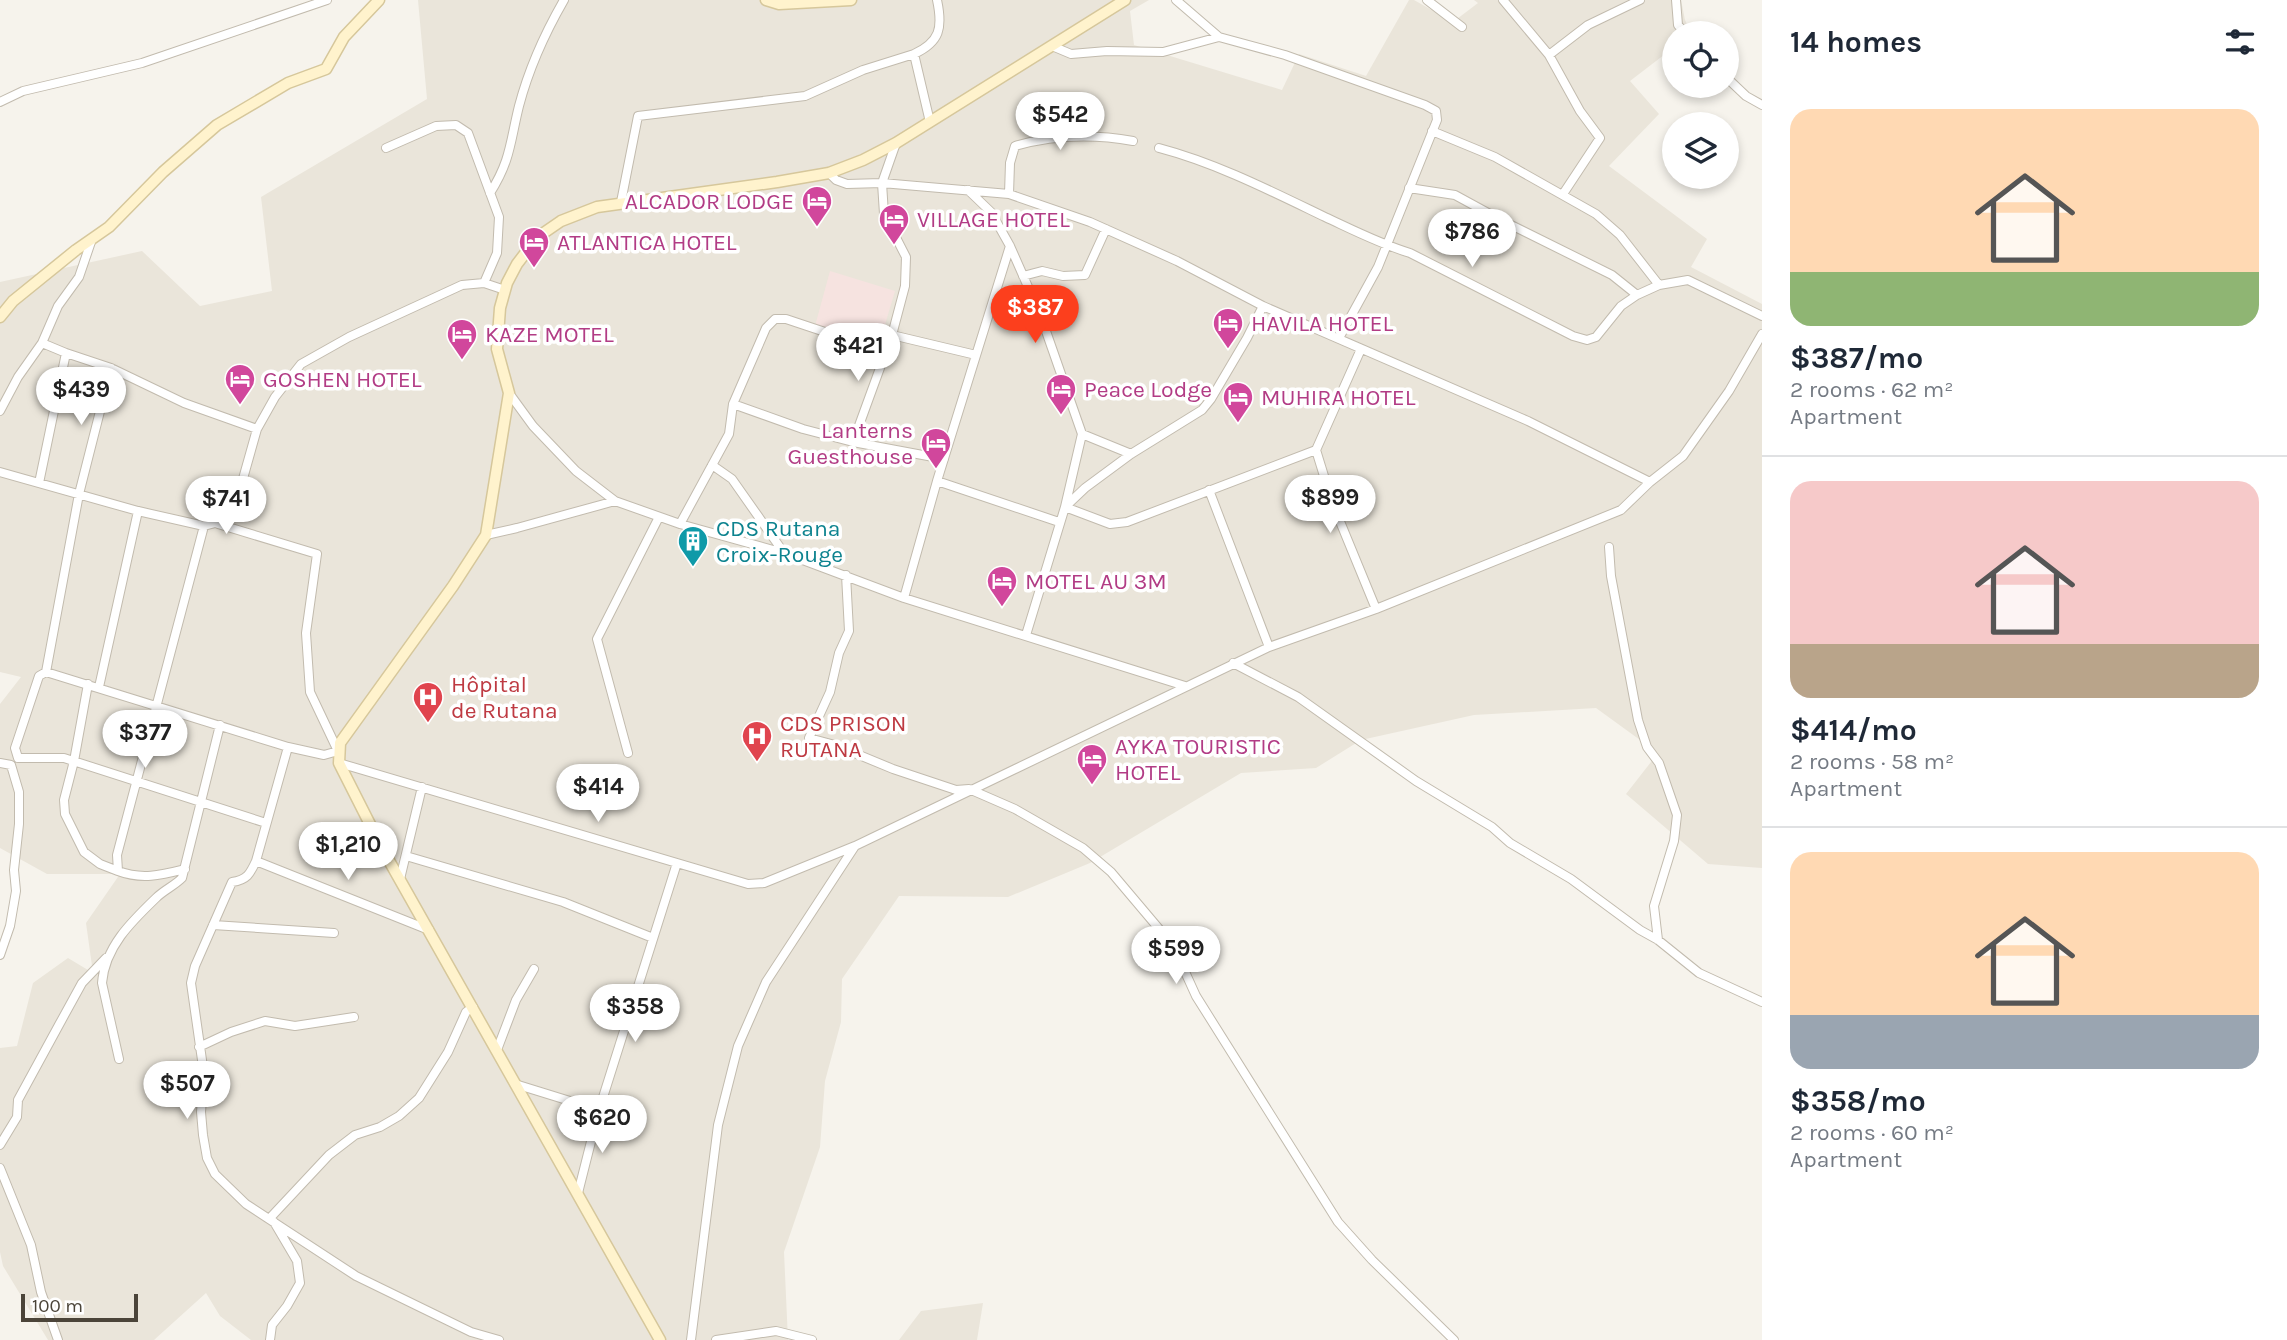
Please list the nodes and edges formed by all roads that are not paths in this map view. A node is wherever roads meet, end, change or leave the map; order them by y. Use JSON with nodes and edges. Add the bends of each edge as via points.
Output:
{"nodes":[{"id":1,"x":327,"y":0,"type":"edge"},
{"id":2,"x":379,"y":0,"type":"edge"},
{"id":3,"x":564,"y":0,"type":"edge"},
{"id":4,"x":766,"y":0,"type":"edge"},
{"id":5,"x":851,"y":0,"type":"edge"},
{"id":6,"x":937,"y":0,"type":"edge"},
{"id":7,"x":1125,"y":0,"type":"edge"},
{"id":8,"x":1176,"y":0,"type":"edge"},
{"id":9,"x":1427,"y":0,"type":"edge"},
{"id":10,"x":1503,"y":0,"type":"edge"},
{"id":11,"x":1640,"y":0,"type":"edge"},
{"id":12,"x":1676,"y":0,"type":"edge"},
{"id":13,"x":1678,"y":21,"type":"edge"},
{"id":14,"x":1462,"y":26,"type":"dead end"},
{"id":15,"x":1219,"y":37,"type":"junction"},
{"id":16,"x":1052,"y":46,"type":"junction"},
{"id":17,"x":914,"y":54,"type":"junction"},
{"id":18,"x":1549,"y":55,"type":"junction"},
{"id":19,"x":1739,"y":89,"type":"edge"},
{"id":20,"x":0,"y":103,"type":"edge"},
{"id":21,"x":1762,"y":105,"type":"edge"},
{"id":22,"x":930,"y":122,"type":"junction"},
{"id":23,"x":1432,"y":131,"type":"junction"},
{"id":24,"x":1133,"y":141,"type":"dead end"},
{"id":25,"x":896,"y":143,"type":"junction"},
{"id":26,"x":387,"y":148,"type":"dead end"},
{"id":27,"x":1159,"y":148,"type":"dead end"},
{"id":28,"x":829,"y":173,"type":"junction"},
{"id":29,"x":882,"y":183,"type":"junction"},
{"id":30,"x":1409,"y":188,"type":"junction"},
{"id":31,"x":968,"y":190,"type":"junction"},
{"id":32,"x":490,"y":193,"type":"junction"},
{"id":33,"x":1009,"y":194,"type":"junction"},
{"id":34,"x":1563,"y":194,"type":"junction"},
{"id":35,"x":621,"y":202,"type":"junction"},
{"id":36,"x":1105,"y":229,"type":"junction"},
{"id":37,"x":92,"y":239,"type":"junction"},
{"id":38,"x":1010,"y":246,"type":"junction"},
{"id":39,"x":1387,"y":246,"type":"junction"},
{"id":40,"x":1023,"y":276,"type":"junction"},
{"id":41,"x":484,"y":283,"type":"junction"},
{"id":42,"x":1659,"y":285,"type":"junction"},
{"id":43,"x":505,"y":290,"type":"junction"},
{"id":44,"x":1637,"y":295,"type":"junction"},
{"id":45,"x":1263,"y":306,"type":"junction"},
{"id":46,"x":2,"y":309,"type":"edge"},
{"id":47,"x":1762,"y":316,"type":"edge"},
{"id":48,"x":1762,"y":334,"type":"edge"},
{"id":49,"x":892,"y":335,"type":"junction"},
{"id":50,"x":1339,"y":338,"type":"junction"},
{"id":51,"x":42,"y":343,"type":"junction"},
{"id":52,"x":1361,"y":349,"type":"junction"},
{"id":53,"x":885,"y":352,"type":"junction"},
{"id":54,"x":66,"y":353,"type":"junction"},
{"id":55,"x":976,"y":355,"type":"junction"},
{"id":56,"x":111,"y":368,"type":"junction"},
{"id":57,"x":509,"y":393,"type":"junction"},
{"id":58,"x":733,"y":404,"type":"junction"},
{"id":59,"x":0,"y":411,"type":"edge"},
{"id":60,"x":257,"y":429,"type":"junction"},
{"id":61,"x":1082,"y":434,"type":"junction"},
{"id":62,"x":853,"y":442,"type":"junction"},
{"id":63,"x":1316,"y":450,"type":"junction"},
{"id":64,"x":1131,"y":454,"type":"junction"},
{"id":65,"x":944,"y":459,"type":"junction"},
{"id":66,"x":712,"y":465,"type":"junction"},
{"id":67,"x":0,"y":472,"type":"edge"},
{"id":68,"x":937,"y":481,"type":"junction"},
{"id":69,"x":1650,"y":482,"type":"junction"},
{"id":70,"x":39,"y":483,"type":"junction"},
{"id":71,"x":1209,"y":490,"type":"junction"},
{"id":72,"x":79,"y":494,"type":"junction"},
{"id":73,"x":615,"y":501,"type":"junction"},
{"id":74,"x":1065,"y":507,"type":"junction"},
{"id":75,"x":138,"y":511,"type":"junction"},
{"id":76,"x":659,"y":517,"type":"junction"},
{"id":77,"x":1059,"y":522,"type":"junction"},
{"id":78,"x":217,"y":523,"type":"junction"},
{"id":79,"x":680,"y":524,"type":"junction"},
{"id":80,"x":204,"y":526,"type":"junction"},
{"id":81,"x":486,"y":535,"type":"junction"},
{"id":82,"x":1609,"y":547,"type":"dead end"},
{"id":83,"x":784,"y":553,"type":"junction"},
{"id":84,"x":846,"y":575,"type":"junction"},
{"id":85,"x":904,"y":598,"type":"junction"},
{"id":86,"x":1376,"y":609,"type":"junction"},
{"id":87,"x":1026,"y":635,"type":"junction"},
{"id":88,"x":1269,"y":647,"type":"junction"},
{"id":89,"x":1233,"y":663,"type":"junction"},
{"id":90,"x":46,"y":671,"type":"junction"},
{"id":91,"x":88,"y":684,"type":"junction"},
{"id":92,"x":1185,"y":686,"type":"junction"},
{"id":93,"x":99,"y":687,"type":"junction"},
{"id":94,"x":155,"y":705,"type":"junction"},
{"id":95,"x":220,"y":725,"type":"junction"},
{"id":96,"x":288,"y":747,"type":"junction"},
{"id":97,"x":628,"y":753,"type":"dead end"},
{"id":98,"x":338,"y":757,"type":"junction"},
{"id":99,"x":75,"y":761,"type":"junction"},
{"id":100,"x":0,"y":763,"type":"edge"},
{"id":101,"x":136,"y":782,"type":"junction"},
{"id":102,"x":422,"y":787,"type":"junction"},
{"id":103,"x":969,"y":789,"type":"junction"},
{"id":104,"x":201,"y":803,"type":"junction"},
{"id":105,"x":267,"y":823,"type":"junction"},
{"id":106,"x":855,"y":846,"type":"junction"},
{"id":107,"x":406,"y":856,"type":"junction"},
{"id":108,"x":256,"y":861,"type":"junction"},
{"id":109,"x":677,"y":863,"type":"junction"},
{"id":110,"x":185,"y":869,"type":"junction"},
{"id":111,"x":118,"y":871,"type":"junction"},
{"id":112,"x":400,"y":879,"type":"junction"},
{"id":113,"x":213,"y":925,"type":"junction"},
{"id":114,"x":429,"y":930,"type":"junction"},
{"id":115,"x":334,"y":933,"type":"dead end"},
{"id":116,"x":653,"y":938,"type":"junction"},
{"id":117,"x":1658,"y":940,"type":"junction"},
{"id":118,"x":0,"y":955,"type":"edge"},
{"id":119,"x":108,"y":955,"type":"junction"},
{"id":120,"x":534,"y":969,"type":"dead end"},
{"id":121,"x":1762,"y":1003,"type":"edge"},
{"id":122,"x":473,"y":1007,"type":"junction"},
{"id":123,"x":354,"y":1017,"type":"dead end"},
{"id":124,"x":199,"y":1047,"type":"junction"},
{"id":125,"x":497,"y":1050,"type":"junction"},
{"id":126,"x":118,"y":1059,"type":"dead end"},
{"id":127,"x":515,"y":1084,"type":"junction"},
{"id":128,"x":599,"y":1110,"type":"junction"},
{"id":129,"x":0,"y":1145,"type":"edge"},
{"id":130,"x":0,"y":1168,"type":"edge"},
{"id":131,"x":578,"y":1193,"type":"junction"},
{"id":132,"x":271,"y":1219,"type":"junction"},
{"id":133,"x":58,"y":1340,"type":"edge"},
{"id":134,"x":270,"y":1340,"type":"edge"},
{"id":135,"x":499,"y":1340,"type":"edge"},
{"id":136,"x":660,"y":1340,"type":"edge"},
{"id":137,"x":691,"y":1340,"type":"edge"},
{"id":138,"x":716,"y":1340,"type":"edge"},
{"id":139,"x":813,"y":1340,"type":"edge"},
{"id":140,"x":1454,"y":1340,"type":"edge"}],
"edges":[{"from":1,"to":20,"type":"street","via":[[142,63],[23,90]]},
{"from":2,"to":37,"type":"main road","via":[[344,37],[326,69],[288,83],[217,125]]},
{"from":3,"to":32,"type":"street","via":[[544,35],[519,105],[504,172]]},
{"from":4,"to":5,"type":"main road","via":[[779,4]]},
{"from":6,"to":17,"type":"street","via":[[940,27],[936,38]]},
{"from":7,"to":16,"type":"main road"},
{"from":8,"to":15,"type":"street"},
{"from":9,"to":14,"type":"street"},
{"from":10,"to":18,"type":"street"},
{"from":11,"to":18,"type":"street","via":[[1588,26]]},
{"from":12,"to":13,"type":"street"},
{"from":15,"to":16,"type":"street","via":[[1163,52],[1071,54]]},
{"from":15,"to":23,"type":"street","via":[[1285,55],[1425,105],[1436,111]]},
{"from":16,"to":22,"type":"main road"},
{"from":17,"to":22,"type":"street"},
{"from":17,"to":35,"type":"street","via":[[804,96],[638,117]]},
{"from":18,"to":34,"type":"street","via":[[1600,138]]},
{"from":19,"to":21,"type":"street"},
{"from":22,"to":25,"type":"main road"},
{"from":23,"to":30,"type":"street"},
{"from":23,"to":34,"type":"street","via":[[1495,157]]},
{"from":24,"to":33,"type":"street","via":[[1088,136],[1040,139],[1016,146]]},
{"from":25,"to":28,"type":"main road"},
{"from":25,"to":29,"type":"street"},
{"from":26,"to":32,"type":"street","via":[[436,126],[456,125],[468,133]]},
{"from":27,"to":39,"type":"street","via":[[1185,155]]},
{"from":28,"to":29,"type":"street","via":[[846,184]]},
{"from":28,"to":35,"type":"main road"},
{"from":29,"to":31,"type":"street"},
{"from":29,"to":49,"type":"street","via":[[884,214],[906,257],[905,286]]},
{"from":30,"to":39,"type":"street"},
{"from":30,"to":44,"type":"street","via":[[1455,195],[1612,275]]},
{"from":31,"to":33,"type":"street"},
{"from":31,"to":38,"type":"street","via":[[990,212]]},
{"from":32,"to":41,"type":"street","via":[[499,217],[496,253]]},
{"from":33,"to":36,"type":"street"},
{"from":34,"to":42,"type":"street","via":[[1597,214],[1620,235]]},
{"from":35,"to":43,"type":"main road","via":[[577,214],[545,232],[517,264]]},
{"from":36,"to":40,"type":"street","via":[[1085,275],[1042,271]]},
{"from":36,"to":45,"type":"street"},
{"from":37,"to":46,"type":"main road"},
{"from":37,"to":51,"type":"street","via":[[79,277],[58,306]]},
{"from":38,"to":40,"type":"street"},
{"from":38,"to":55,"type":"street"},
{"from":39,"to":44,"type":"street","via":[[1587,340],[1596,337],[1621,306]]},
{"from":39,"to":50,"type":"street"},
{"from":40,"to":61,"type":"street"},
{"from":41,"to":43,"type":"street"},
{"from":41,"to":60,"type":"street","via":[[462,285],[302,364]]},
{"from":42,"to":44,"type":"street"},
{"from":42,"to":47,"type":"street","via":[[1688,280]]},
{"from":43,"to":57,"type":"main road","via":[[497,349]]},
{"from":45,"to":50,"type":"street"},
{"from":45,"to":64,"type":"street","via":[[1202,410]]},
{"from":48,"to":69,"type":"street","via":[[1683,456]]},
{"from":49,"to":53,"type":"street"},
{"from":49,"to":55,"type":"street"},
{"from":50,"to":52,"type":"street"},
{"from":51,"to":54,"type":"street"},
{"from":51,"to":59,"type":"street"},
{"from":52,"to":63,"type":"street"},
{"from":52,"to":69,"type":"street","via":[[1528,422]]},
{"from":53,"to":58,"type":"street","via":[[786,319],[775,320],[766,328]]},
{"from":53,"to":62,"type":"street"},
{"from":54,"to":56,"type":"street"},
{"from":54,"to":70,"type":"street"},
{"from":55,"to":65,"type":"street"},
{"from":56,"to":60,"type":"street","via":[[184,403]]},
{"from":56,"to":72,"type":"street"},
{"from":57,"to":73,"type":"street","via":[[576,471]]},
{"from":57,"to":81,"type":"main road"},
{"from":58,"to":62,"type":"street"},
{"from":58,"to":66,"type":"street","via":[[729,434]]},
{"from":60,"to":78,"type":"street","via":[[235,507]]},
{"from":61,"to":64,"type":"street"},
{"from":61,"to":74,"type":"street"},
{"from":62,"to":65,"type":"street"},
{"from":63,"to":71,"type":"street"},
{"from":63,"to":86,"type":"street"},
{"from":64,"to":74,"type":"street"},
{"from":65,"to":68,"type":"street"},
{"from":66,"to":79,"type":"street"},
{"from":66,"to":83,"type":"street","via":[[732,479]]},
{"from":67,"to":70,"type":"street"},
{"from":68,"to":77,"type":"street"},
{"from":68,"to":85,"type":"street"},
{"from":69,"to":86,"type":"street","via":[[1621,510]]},
{"from":70,"to":72,"type":"street"},
{"from":71,"to":74,"type":"street","via":[[1127,522],[1110,524]]},
{"from":71,"to":88,"type":"street"},
{"from":72,"to":75,"type":"street"},
{"from":72,"to":90,"type":"street"},
{"from":73,"to":76,"type":"street"},
{"from":73,"to":81,"type":"street"},
{"from":74,"to":77,"type":"street"},
{"from":75,"to":80,"type":"street"},
{"from":75,"to":93,"type":"street"},
{"from":76,"to":79,"type":"street"},
{"from":76,"to":97,"type":"street","via":[[597,639]]},
{"from":77,"to":87,"type":"street"},
{"from":78,"to":80,"type":"street"},
{"from":78,"to":98,"type":"street","via":[[317,554],[306,633],[310,692]]},
{"from":79,"to":83,"type":"street"},
{"from":80,"to":94,"type":"street"},
{"from":81,"to":98,"type":"main road","via":[[340,743]]},
{"from":82,"to":117,"type":"street","via":[[1638,720],[1677,815],[1654,906]]},
{"from":83,"to":84,"type":"street"},
{"from":84,"to":85,"type":"street"},
{"from":84,"to":103,"type":"street","via":[[849,631],[830,692],[809,738],[956,790]]},
{"from":85,"to":87,"type":"street"},
{"from":86,"to":88,"type":"street"},
{"from":87,"to":92,"type":"street"},
{"from":88,"to":89,"type":"street"},
{"from":89,"to":92,"type":"street"},
{"from":89,"to":117,"type":"street","via":[[1298,697],[1416,781]]},
{"from":90,"to":91,"type":"street"},
{"from":90,"to":99,"type":"street","via":[[39,676],[15,748],[18,758]]},
{"from":91,"to":93,"type":"street"},
{"from":91,"to":99,"type":"street"},
{"from":92,"to":103,"type":"street"},
{"from":93,"to":94,"type":"street"},
{"from":94,"to":95,"type":"street"},
{"from":94,"to":101,"type":"street"},
{"from":95,"to":96,"type":"street"},
{"from":95,"to":104,"type":"street"},
{"from":96,"to":98,"type":"street"},
{"from":96,"to":105,"type":"street"},
{"from":98,"to":102,"type":"street"},
{"from":98,"to":112,"type":"main road"},
{"from":99,"to":101,"type":"street"},
{"from":99,"to":111,"type":"street","via":[[64,800],[65,814],[84,852]]},
{"from":100,"to":118,"type":"street","via":[[11,765],[19,792],[19,824],[16,891]]},
{"from":101,"to":104,"type":"street"},
{"from":101,"to":111,"type":"street","via":[[117,855]]},
{"from":102,"to":107,"type":"street"},
{"from":102,"to":109,"type":"street"},
{"from":103,"to":106,"type":"street"},
{"from":103,"to":140,"type":"street","via":[[1083,848],[1111,872],[1160,930],[1196,996],[1338,1222]]},
{"from":104,"to":105,"type":"street"},
{"from":104,"to":110,"type":"street"},
{"from":105,"to":108,"type":"street"},
{"from":106,"to":109,"type":"street","via":[[764,883],[748,884]]},
{"from":106,"to":137,"type":"street","via":[[766,982],[738,1046],[718,1125]]},
{"from":107,"to":112,"type":"street"},
{"from":107,"to":116,"type":"street","via":[[563,902]]},
{"from":108,"to":113,"type":"street","via":[[250,876],[232,882]]},
{"from":108,"to":114,"type":"street"},
{"from":109,"to":116,"type":"street"},
{"from":110,"to":111,"type":"street","via":[[150,877]]},
{"from":110,"to":119,"type":"street","via":[[182,878],[118,937]]},
{"from":112,"to":114,"type":"main road"},
{"from":113,"to":115,"type":"street"},
{"from":113,"to":124,"type":"street","via":[[191,983]]},
{"from":114,"to":122,"type":"main road"},
{"from":116,"to":128,"type":"street"},
{"from":117,"to":121,"type":"street","via":[[1699,973]]},
{"from":119,"to":126,"type":"street","via":[[102,983]]},
{"from":119,"to":129,"type":"street","via":[[82,983],[18,1100],[17,1117]]},
{"from":120,"to":125,"type":"street"},
{"from":122,"to":125,"type":"main road"},
{"from":122,"to":132,"type":"street","via":[[419,1098],[398,1116],[355,1135],[329,1155]]},
{"from":123,"to":124,"type":"street","via":[[295,1026],[265,1021]]},
{"from":124,"to":132,"type":"street","via":[[207,1158],[215,1174],[238,1196]]},
{"from":125,"to":127,"type":"main road"},
{"from":127,"to":128,"type":"street"},
{"from":127,"to":131,"type":"main road"},
{"from":128,"to":131,"type":"street"},
{"from":130,"to":133,"type":"street","via":[[31,1245]]},
{"from":131,"to":136,"type":"main road"},
{"from":132,"to":134,"type":"street","via":[[297,1261],[300,1283],[272,1325]]},
{"from":132,"to":135,"type":"street","via":[[356,1276],[471,1332]]},
{"from":138,"to":139,"type":"street","via":[[776,1331]]}]}
